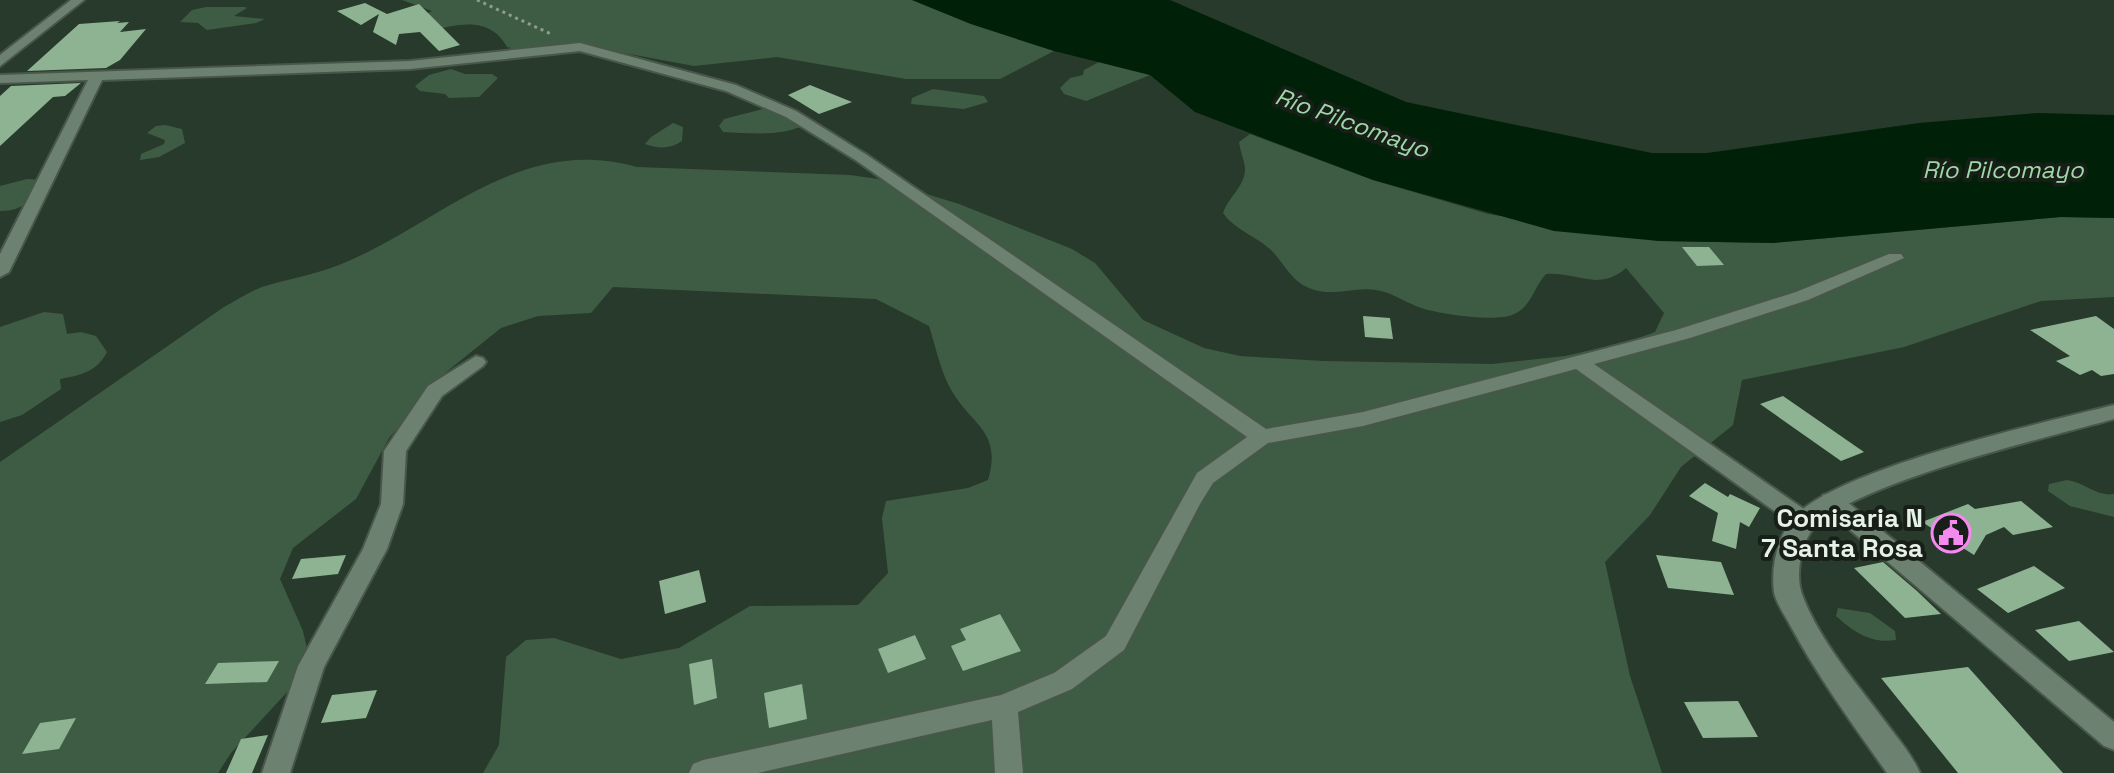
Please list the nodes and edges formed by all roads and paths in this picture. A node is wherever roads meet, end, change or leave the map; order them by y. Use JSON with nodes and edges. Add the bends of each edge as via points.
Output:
{"nodes":[{"id":1,"x":78,"y":0,"type":"edge"},
{"id":2,"x":477,"y":0,"type":"edge"},
{"id":3,"x":580,"y":47,"type":"junction"},
{"id":4,"x":0,"y":62,"type":"edge"},
{"id":5,"x":97,"y":75,"type":"junction"},
{"id":6,"x":0,"y":79,"type":"edge"},
{"id":7,"x":24,"y":224,"type":"junction"},
{"id":8,"x":0,"y":227,"type":"edge"},
{"id":9,"x":1895,"y":258,"type":"dead end"},
{"id":10,"x":0,"y":272,"type":"edge"},
{"id":11,"x":476,"y":362,"type":"dead end"},
{"id":12,"x":1579,"y":362,"type":"junction"},
{"id":13,"x":2114,"y":412,"type":"edge"},
{"id":14,"x":1262,"y":437,"type":"junction"},
{"id":15,"x":1831,"y":501,"type":"junction"},
{"id":16,"x":1806,"y":522,"type":"junction"},
{"id":17,"x":1004,"y":706,"type":"junction"},
{"id":18,"x":2114,"y":738,"type":"edge"},
{"id":19,"x":276,"y":773,"type":"edge"},
{"id":20,"x":703,"y":773,"type":"edge"},
{"id":21,"x":1009,"y":773,"type":"edge"},
{"id":22,"x":1905,"y":773,"type":"edge"}],
"edges":[{"from":1,"to":4,"type":"street"},
{"from":2,"to":3,"type":"path"},
{"from":3,"to":5,"type":"street","via":[[410,65]]},
{"from":3,"to":14,"type":"street","via":[[731,88],[791,114]]},
{"from":5,"to":6,"type":"street"},
{"from":5,"to":7,"type":"street"},
{"from":7,"to":8,"type":"street"},
{"from":7,"to":10,"type":"street"},
{"from":9,"to":12,"type":"street","via":[[1802,296]]},
{"from":11,"to":19,"type":"street","via":[[435,391],[395,451],[392,504],[375,549],[311,666]]},
{"from":12,"to":14,"type":"street","via":[[1363,419]]},
{"from":12,"to":16,"type":"street"},
{"from":13,"to":15,"type":"street","via":[[1970,450]]},
{"from":14,"to":17,"type":"street","via":[[1205,478],[1115,643],[1063,681]]},
{"from":15,"to":16,"type":"street"},
{"from":15,"to":18,"type":"street"},
{"from":16,"to":22,"type":"street","via":[[1786,563],[1788,595],[1819,653]]},
{"from":17,"to":20,"type":"street"},
{"from":17,"to":21,"type":"street"}]}
